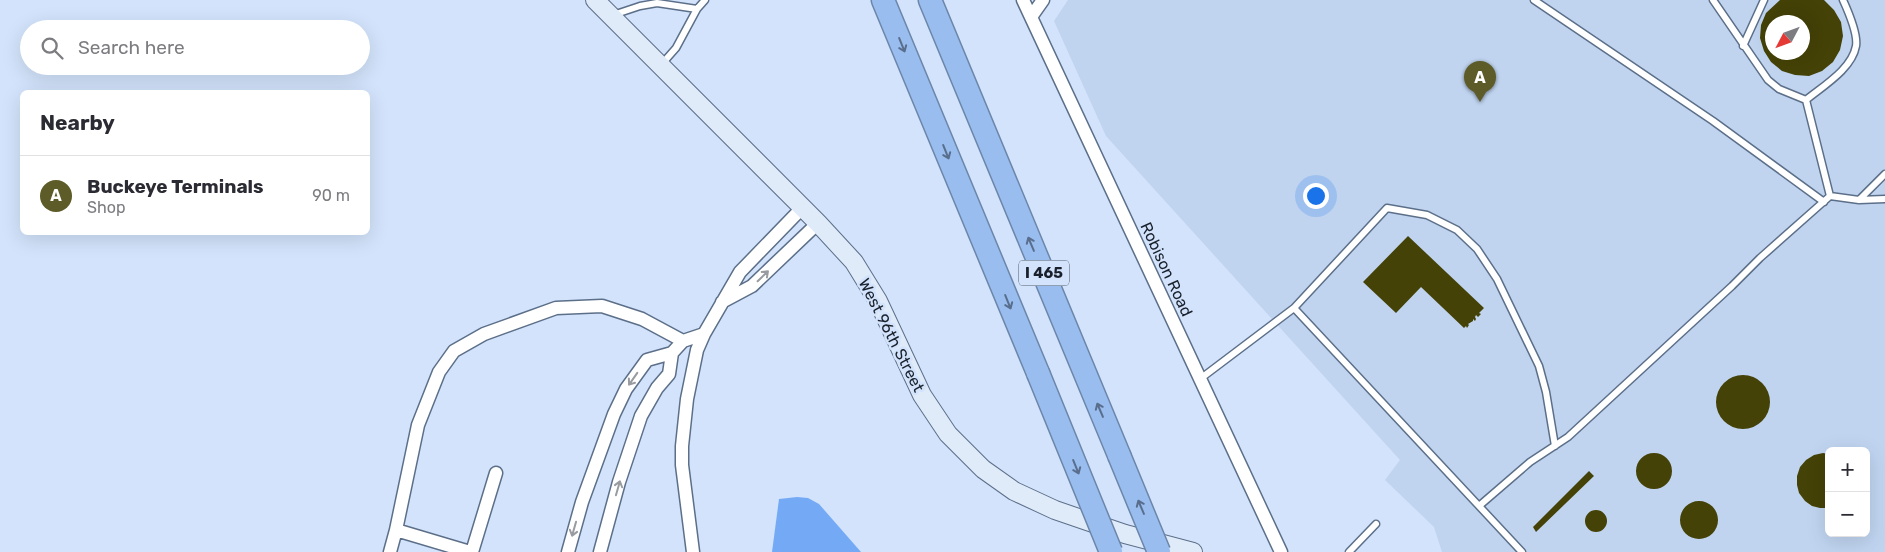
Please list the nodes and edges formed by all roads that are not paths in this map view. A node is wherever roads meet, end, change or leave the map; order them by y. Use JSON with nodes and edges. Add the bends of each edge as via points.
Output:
{"nodes":[{"id":1,"x":595,"y":0,"type":"edge"},
{"id":2,"x":705,"y":0,"type":"edge"},
{"id":3,"x":883,"y":0,"type":"edge"},
{"id":4,"x":930,"y":0,"type":"edge"},
{"id":5,"x":1023,"y":0,"type":"edge"},
{"id":6,"x":1043,"y":0,"type":"edge"},
{"id":7,"x":1534,"y":0,"type":"edge"},
{"id":8,"x":1712,"y":0,"type":"edge"},
{"id":9,"x":1764,"y":0,"type":"edge"},
{"id":10,"x":1843,"y":0,"type":"edge"},
{"id":11,"x":697,"y":9,"type":"junction"},
{"id":12,"x":611,"y":16,"type":"junction"},
{"id":13,"x":1031,"y":17,"type":"junction"},
{"id":14,"x":1743,"y":46,"type":"junction"},
{"id":15,"x":660,"y":65,"type":"junction"},
{"id":16,"x":1806,"y":100,"type":"junction"},
{"id":17,"x":1885,"y":174,"type":"edge"},
{"id":18,"x":1830,"y":196,"type":"junction"},
{"id":19,"x":1885,"y":199,"type":"edge"},
{"id":20,"x":1859,"y":200,"type":"junction"},
{"id":21,"x":1824,"y":202,"type":"junction"},
{"id":22,"x":803,"y":208,"type":"junction"},
{"id":23,"x":818,"y":222,"type":"junction"},
{"id":24,"x":722,"y":302,"type":"junction"},
{"id":25,"x":1294,"y":308,"type":"junction"},
{"id":26,"x":704,"y":334,"type":"junction"},
{"id":27,"x":683,"y":341,"type":"junction"},
{"id":28,"x":672,"y":353,"type":"junction"},
{"id":29,"x":1200,"y":379,"type":"junction"},
{"id":30,"x":1555,"y":446,"type":"junction"},
{"id":31,"x":496,"y":474,"type":"dead end"},
{"id":32,"x":1479,"y":506,"type":"junction"},
{"id":33,"x":1376,"y":524,"type":"dead end"},
{"id":34,"x":396,"y":530,"type":"junction"},
{"id":35,"x":390,"y":552,"type":"edge"},
{"id":36,"x":471,"y":552,"type":"edge"},
{"id":37,"x":568,"y":552,"type":"edge"},
{"id":38,"x":600,"y":552,"type":"edge"},
{"id":39,"x":693,"y":552,"type":"edge"},
{"id":40,"x":1111,"y":552,"type":"edge"},
{"id":41,"x":1159,"y":552,"type":"edge"},
{"id":42,"x":1193,"y":552,"type":"edge"},
{"id":43,"x":1281,"y":552,"type":"edge"},
{"id":44,"x":1349,"y":552,"type":"edge"},
{"id":45,"x":1522,"y":552,"type":"edge"}],
"edges":[{"from":1,"to":12,"type":"street","name":"West 96th Street"},
{"from":2,"to":11,"type":"lane"},
{"from":3,"to":40,"type":"highway","number":"I 465","one_way":true,"bridge":true},
{"from":41,"to":4,"type":"highway","number":"I 465","one_way":true,"bridge":true},
{"from":5,"to":13,"type":"street","name":"Robison Road"},
{"from":6,"to":13,"type":"street"},
{"from":7,"to":21,"type":"lane","via":[[1713,121]]},
{"from":8,"to":14,"type":"lane"},
{"from":9,"to":14,"type":"lane"},
{"from":10,"to":16,"type":"lane","via":[[1852,20],[1856,45],[1846,68]]},
{"from":11,"to":12,"type":"lane","via":[[657,3]]},
{"from":11,"to":15,"type":"lane","via":[[676,48]]},
{"from":12,"to":15,"type":"street","name":"West 96th Street"},
{"from":13,"to":29,"type":"street","name":"Robison Road"},
{"from":14,"to":16,"type":"lane","via":[[1768,80],[1779,89]]},
{"from":15,"to":22,"type":"street","name":"West 96th Street"},
{"from":16,"to":18,"type":"lane"},
{"from":17,"to":20,"type":"lane"},
{"from":18,"to":20,"type":"lane"},
{"from":18,"to":21,"type":"lane"},
{"from":19,"to":20,"type":"lane"},
{"from":21,"to":30,"type":"lane"},
{"from":22,"to":23,"type":"street","name":"West 96th Street"},
{"from":22,"to":24,"type":"street","via":[[740,272]]},
{"from":24,"to":23,"type":"street","one_way":true,"via":[[752,286]]},
{"from":23,"to":42,"type":"street","name":"West 96th Street","via":[[854,262],[878,301],[922,396],[948,434],[983,468],[1014,491],[1055,510],[1125,534]]},
{"from":24,"to":26,"type":"street"},
{"from":25,"to":29,"type":"lane"},
{"from":25,"to":30,"type":"lane","via":[[1387,208],[1427,215],[1456,230],[1477,249],[1497,279],[1539,366]]},
{"from":25,"to":32,"type":"lane"},
{"from":26,"to":27,"type":"street"},
{"from":26,"to":39,"type":"street","via":[[691,374],[683,437],[682,465]]},
{"from":27,"to":28,"type":"street"},
{"from":27,"to":34,"type":"street","via":[[642,320],[602,306],[556,308],[484,334],[454,351],[439,372],[418,425]]},
{"from":28,"to":37,"type":"street","one_way":true,"via":[[647,360],[626,389],[585,493]]},
{"from":38,"to":28,"type":"street","one_way":true,"via":[[641,416],[669,374]]},
{"from":29,"to":43,"type":"street","name":"Robison Road"},
{"from":30,"to":32,"type":"lane","via":[[1530,462]]},
{"from":31,"to":36,"type":"street"},
{"from":32,"to":45,"type":"lane"},
{"from":33,"to":44,"type":"lane"},
{"from":34,"to":35,"type":"street"},
{"from":34,"to":36,"type":"street"}]}
